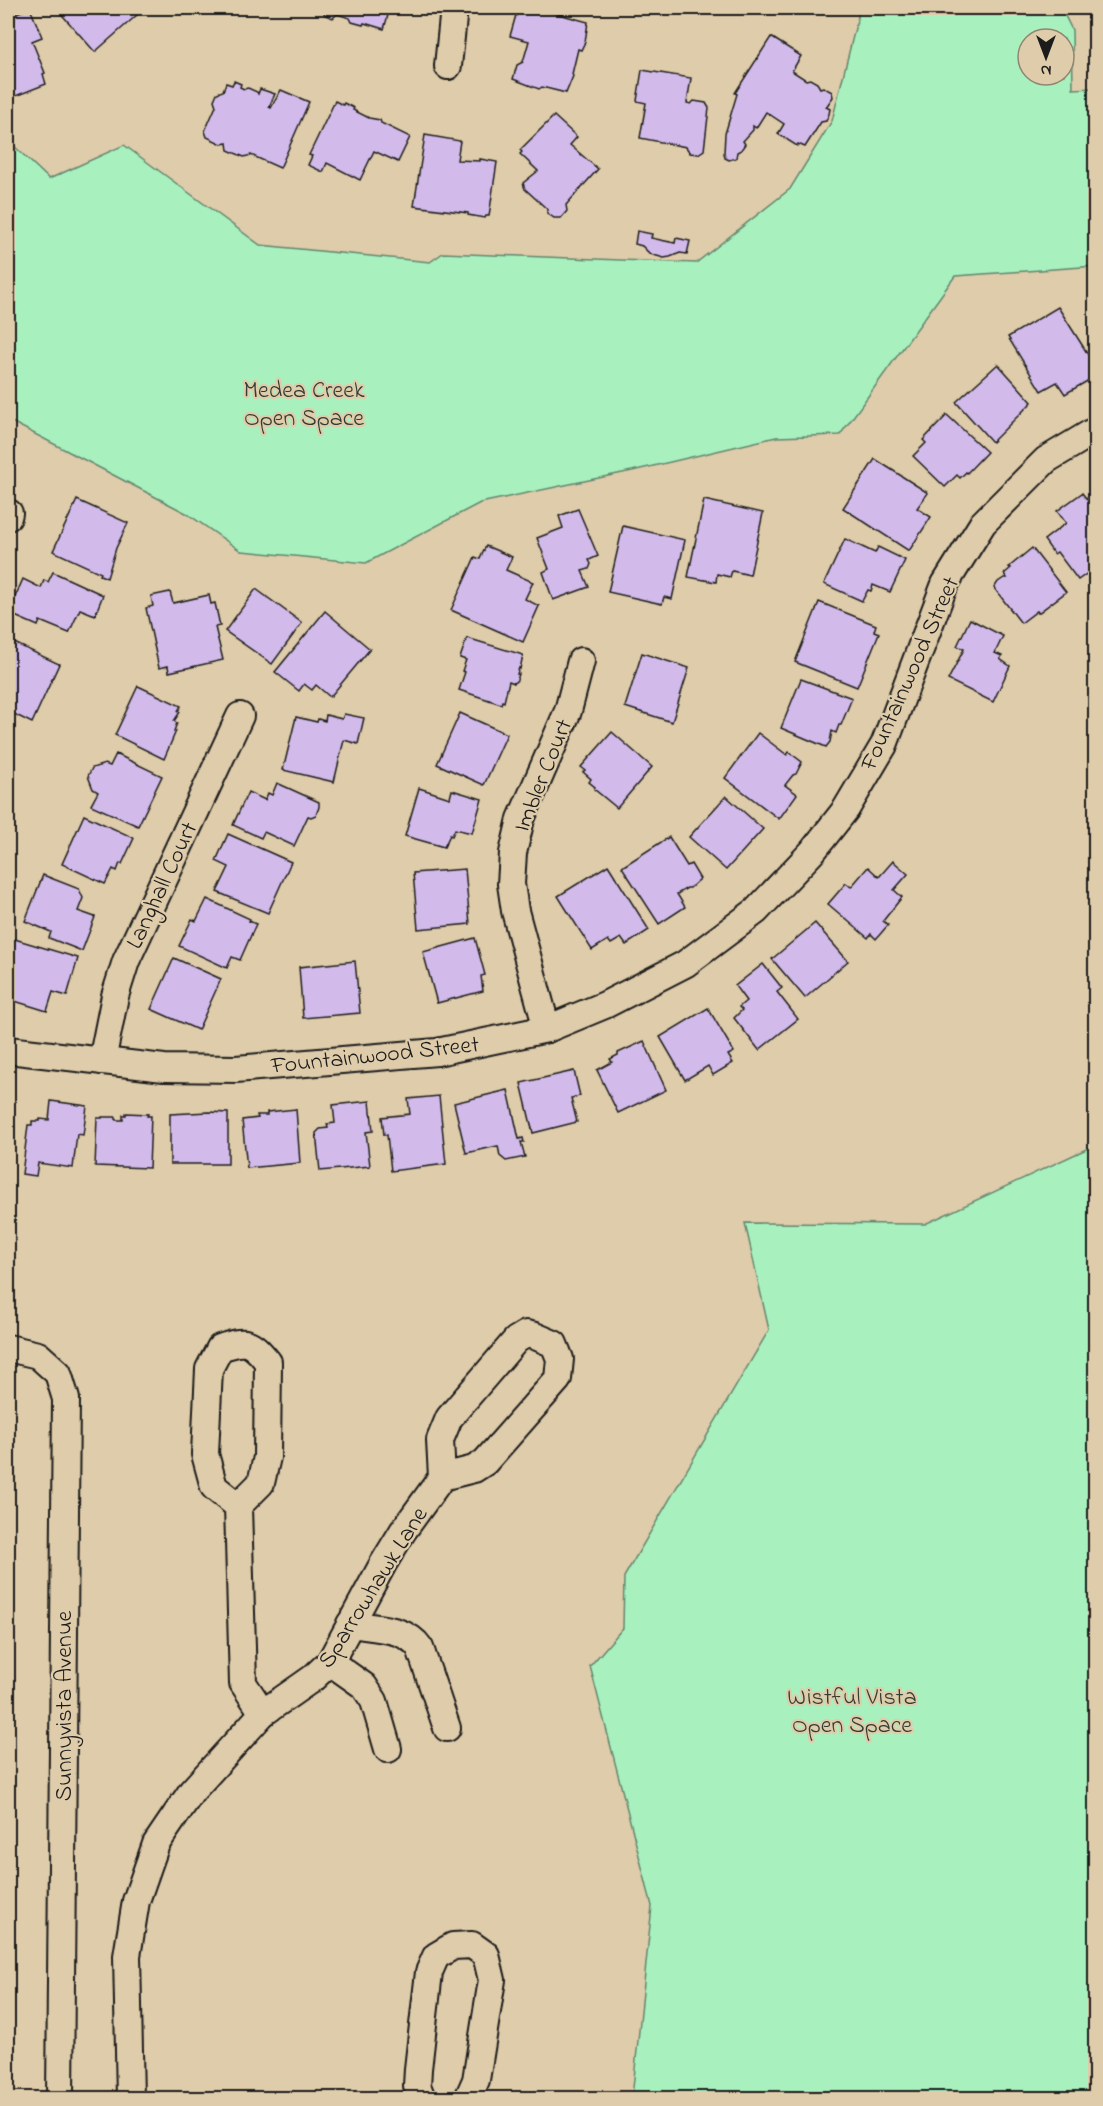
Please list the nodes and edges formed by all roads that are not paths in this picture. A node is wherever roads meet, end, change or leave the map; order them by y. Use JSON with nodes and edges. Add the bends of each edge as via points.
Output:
{"nodes":[{"id":1,"x":454,"y":8,"type":"edge"},
{"id":2,"x":448,"y":66,"type":"dead end"},
{"id":3,"x":1095,"y":430,"type":"edge"},
{"id":4,"x":581,"y":661,"type":"dead end"},
{"id":5,"x":240,"y":716,"type":"dead end"},
{"id":6,"x":547,"y":1029,"type":"junction"},
{"id":7,"x":8,"y":1050,"type":"edge"},
{"id":8,"x":102,"y":1061,"type":"junction"},
{"id":9,"x":8,"y":1348,"type":"edge"},
{"id":10,"x":442,"y":1477,"type":"junction"},
{"id":11,"x":238,"y":1506,"type":"junction"},
{"id":12,"x":350,"y":1624,"type":"junction"},
{"id":13,"x":330,"y":1662,"type":"junction"},
{"id":14,"x":263,"y":1713,"type":"junction"},
{"id":15,"x":447,"y":1728,"type":"dead end"},
{"id":16,"x":388,"y":1749,"type":"dead end"},
{"id":17,"x":60,"y":2098,"type":"edge"},
{"id":18,"x":130,"y":2098,"type":"edge"},
{"id":19,"x":422,"y":2098,"type":"edge"},
{"id":20,"x":468,"y":2098,"type":"edge"}],
"edges":[{"from":1,"to":2,"type":"street"},
{"from":3,"to":6,"type":"street","name":"Fountainwood Street","via":[[1046,460],[982,523],[945,584],[884,745],[846,809],[812,852],[756,911],[685,964],[605,1005]]},
{"from":4,"to":6,"type":"street","name":"Imbler Court","via":[[568,711],[521,819],[513,853],[515,911]]},
{"from":5,"to":8,"type":"street","name":"Langhall Court","via":[[126,961]]},
{"from":6,"to":8,"type":"street","name":"Fountainwood Street","via":[[437,1052],[236,1069]]},
{"from":7,"to":8,"type":"street","name":"Fountainwood Street"},
{"from":9,"to":17,"type":"street","name":"Sunnyvista Avenue","via":[[38,1355],[58,1373],[66,1399]]},
{"from":10,"to":10,"type":"street","via":[[485,1462],[558,1379],[560,1359],[554,1344],[526,1334],[516,1340],[448,1418],[440,1440]]},
{"from":10,"to":12,"type":"street","name":"Sparrowhawk Lane","via":[[403,1531]]},
{"from":11,"to":11,"type":"street","via":[[214,1487],[205,1455],[209,1369],[220,1348],[239,1341],[255,1346],[268,1362],[267,1457],[261,1483]]},
{"from":11,"to":14,"type":"street","via":[[243,1683]]},
{"from":12,"to":13,"type":"street","name":"Sparrowhawk Lane"},
{"from":12,"to":15,"type":"street","via":[[402,1633],[414,1640]]},
{"from":13,"to":14,"type":"street","name":"Sparrowhawk Lane"},
{"from":13,"to":16,"type":"street","via":[[364,1686],[374,1701]]},
{"from":14,"to":18,"type":"street","name":"Sparrowhawk Lane","via":[[192,1791],[156,1844],[140,1892],[127,1956]]},
{"from":19,"to":20,"type":"street","via":[[417,2086],[418,2068],[429,1972],[436,1956],[453,1946],[472,1945],[486,1955],[492,1980],[476,2080]]}]}
